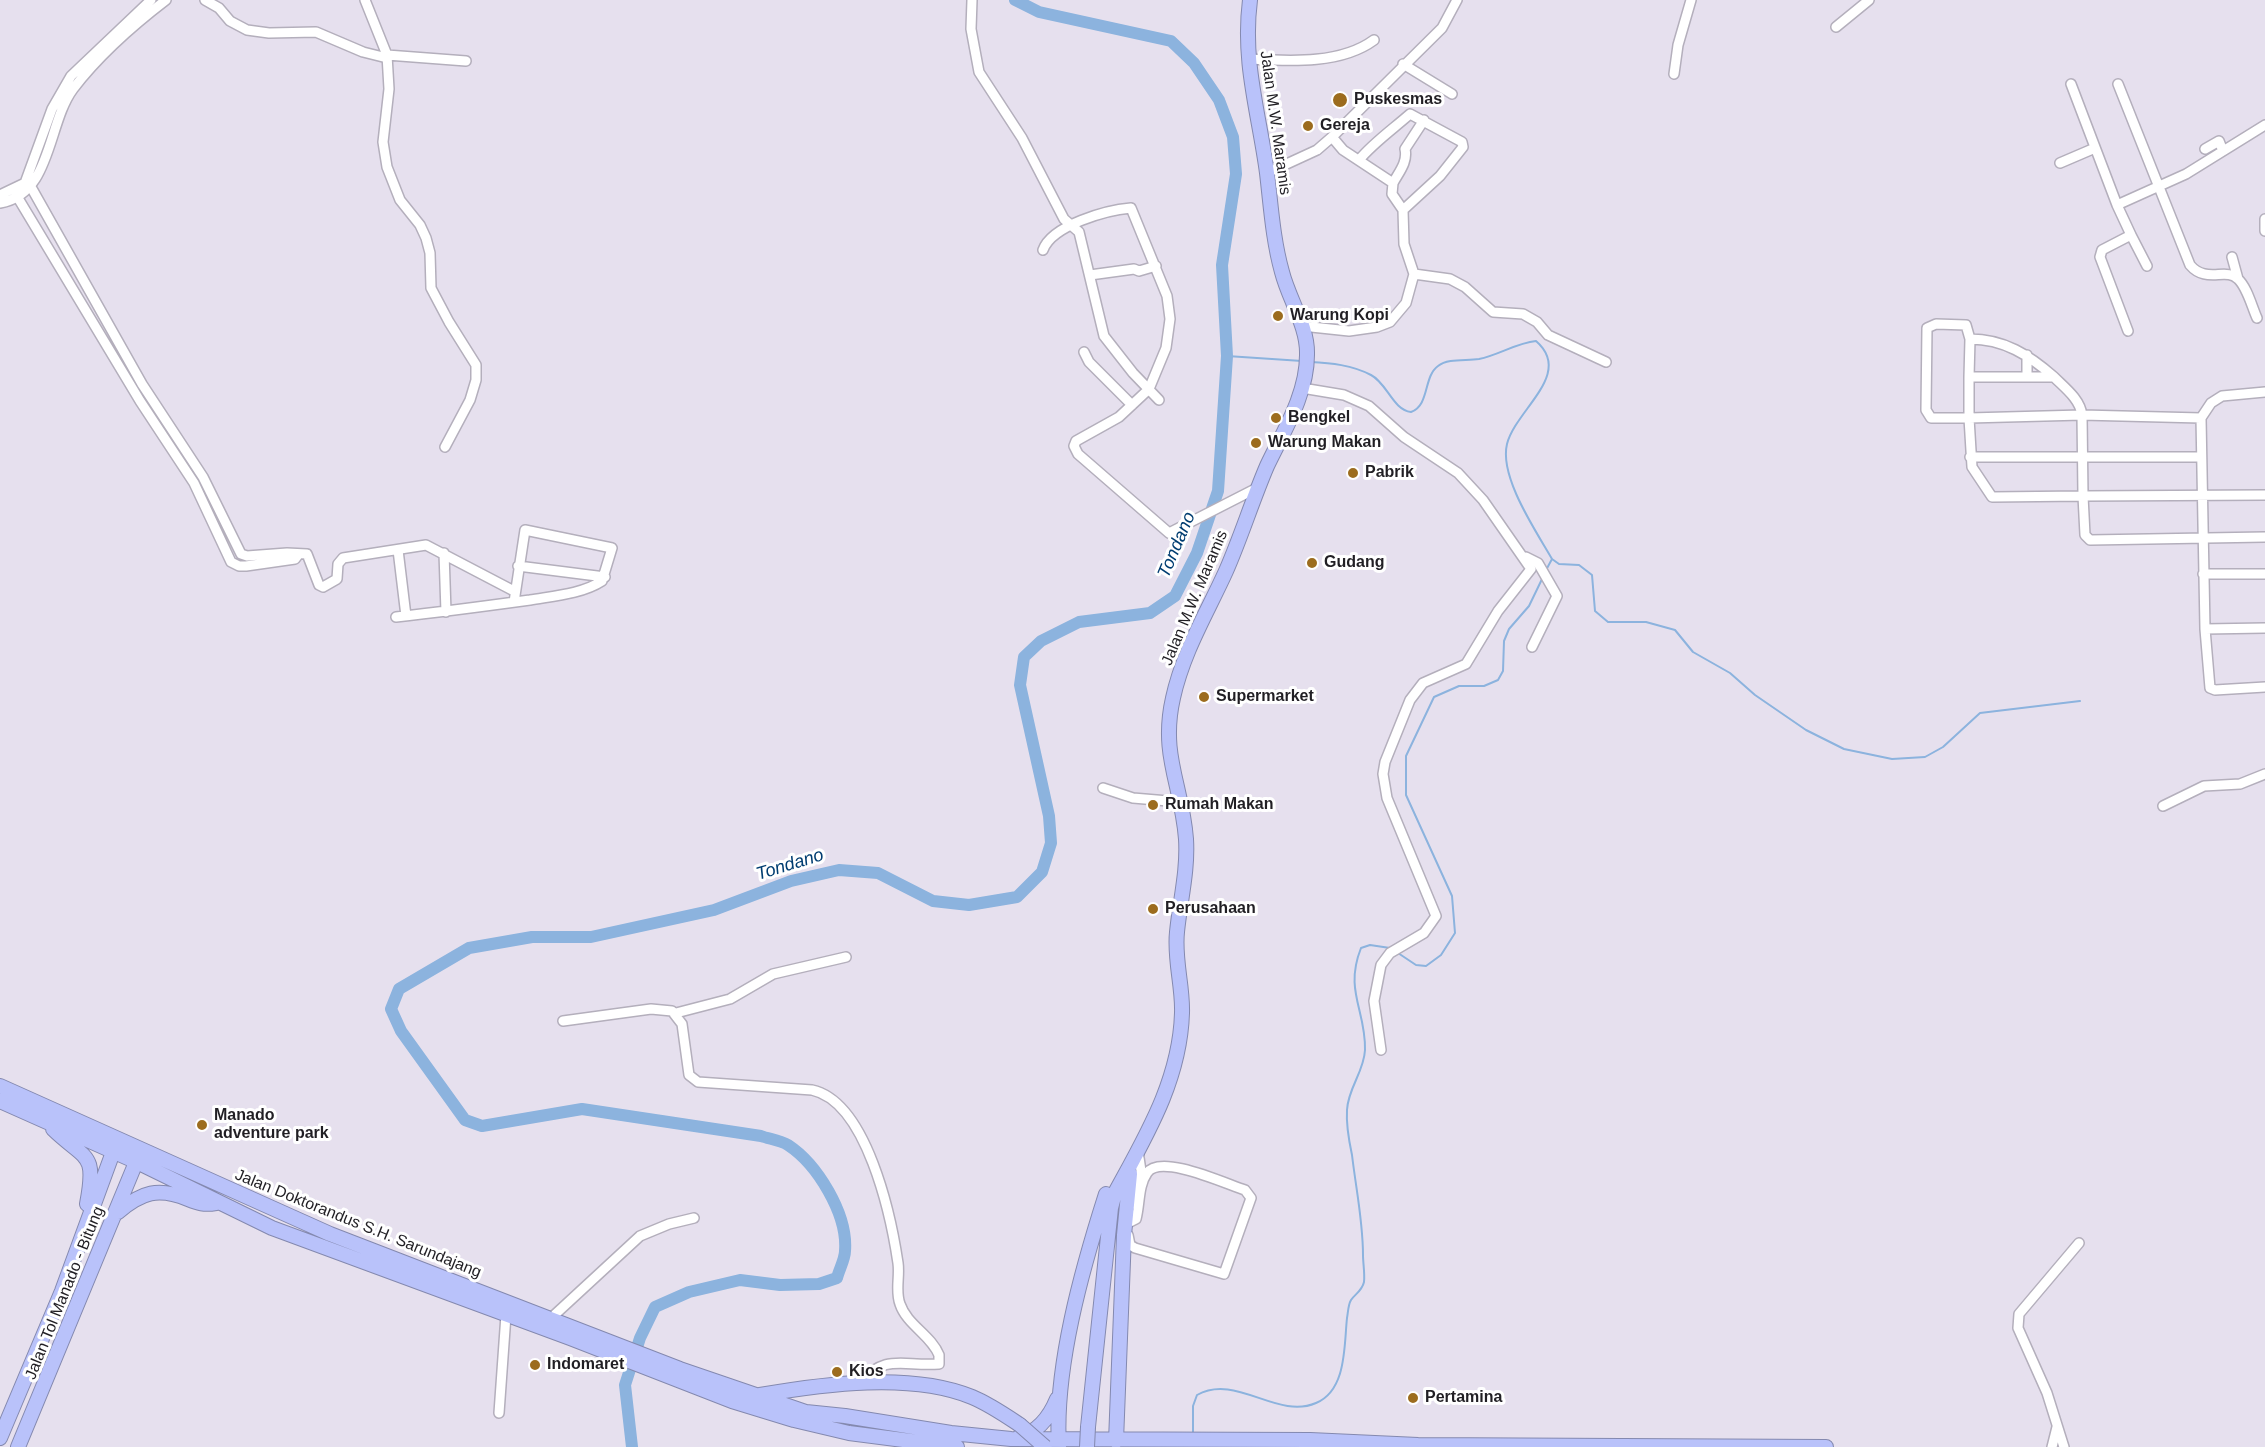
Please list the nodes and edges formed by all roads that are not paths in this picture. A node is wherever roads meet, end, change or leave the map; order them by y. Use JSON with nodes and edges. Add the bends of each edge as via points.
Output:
{"nodes":[{"id":1,"x":151,"y":0,"type":"edge"},
{"id":2,"x":166,"y":0,"type":"edge"},
{"id":3,"x":205,"y":0,"type":"edge"},
{"id":4,"x":365,"y":0,"type":"edge"},
{"id":5,"x":972,"y":0,"type":"edge"},
{"id":6,"x":1250,"y":0,"type":"edge"},
{"id":7,"x":1457,"y":0,"type":"edge"},
{"id":8,"x":1691,"y":0,"type":"edge"},
{"id":9,"x":1869,"y":0,"type":"edge"},
{"id":10,"x":136,"y":19,"type":"junction"},
{"id":11,"x":1836,"y":27,"type":"dead end"},
{"id":12,"x":1374,"y":40,"type":"dead end"},
{"id":13,"x":387,"y":56,"type":"junction"},
{"id":14,"x":1248,"y":59,"type":"junction"},
{"id":15,"x":466,"y":62,"type":"dead end"},
{"id":16,"x":1403,"y":64,"type":"junction"},
{"id":17,"x":1674,"y":74,"type":"dead end"},
{"id":18,"x":2071,"y":84,"type":"dead end"},
{"id":19,"x":2118,"y":84,"type":"dead end"},
{"id":20,"x":1452,"y":94,"type":"dead end"},
{"id":21,"x":1424,"y":120,"type":"junction"},
{"id":22,"x":2265,"y":125,"type":"edge"},
{"id":23,"x":2215,"y":130,"type":"dead end"},
{"id":24,"x":1332,"y":137,"type":"junction"},
{"id":25,"x":2218,"y":141,"type":"junction"},
{"id":26,"x":2095,"y":148,"type":"junction"},
{"id":27,"x":2205,"y":149,"type":"dead end"},
{"id":28,"x":2223,"y":151,"type":"junction"},
{"id":29,"x":1359,"y":160,"type":"junction"},
{"id":30,"x":2060,"y":163,"type":"dead end"},
{"id":31,"x":1267,"y":173,"type":"junction"},
{"id":32,"x":1392,"y":183,"type":"junction"},
{"id":33,"x":2160,"y":186,"type":"junction"},
{"id":34,"x":31,"y":188,"type":"junction"},
{"id":35,"x":0,"y":195,"type":"edge"},
{"id":36,"x":18,"y":198,"type":"junction"},
{"id":37,"x":0,"y":203,"type":"edge"},
{"id":38,"x":2117,"y":205,"type":"junction"},
{"id":39,"x":1403,"y":210,"type":"junction"},
{"id":40,"x":2265,"y":219,"type":"edge"},
{"id":41,"x":1072,"y":224,"type":"junction"},
{"id":42,"x":2265,"y":231,"type":"edge"},
{"id":43,"x":2131,"y":235,"type":"junction"},
{"id":44,"x":1043,"y":250,"type":"dead end"},
{"id":45,"x":2232,"y":257,"type":"dead end"},
{"id":46,"x":1156,"y":266,"type":"junction"},
{"id":47,"x":2147,"y":266,"type":"dead end"},
{"id":48,"x":1090,"y":274,"type":"junction"},
{"id":49,"x":1414,"y":274,"type":"junction"},
{"id":50,"x":2238,"y":279,"type":"junction"},
{"id":51,"x":2257,"y":318,"type":"dead end"},
{"id":52,"x":1302,"y":326,"type":"junction"},
{"id":53,"x":2128,"y":330,"type":"dead end"},
{"id":54,"x":1970,"y":339,"type":"junction"},
{"id":55,"x":1084,"y":352,"type":"dead end"},
{"id":56,"x":2027,"y":355,"type":"junction"},
{"id":57,"x":1606,"y":362,"type":"dead end"},
{"id":58,"x":1969,"y":377,"type":"junction"},
{"id":59,"x":2027,"y":377,"type":"junction"},
{"id":60,"x":2054,"y":377,"type":"junction"},
{"id":61,"x":1302,"y":388,"type":"junction"},
{"id":62,"x":1149,"y":389,"type":"junction"},
{"id":63,"x":2265,"y":392,"type":"edge"},
{"id":64,"x":1159,"y":400,"type":"dead end"},
{"id":65,"x":1132,"y":405,"type":"junction"},
{"id":66,"x":2082,"y":415,"type":"junction"},
{"id":67,"x":1968,"y":418,"type":"junction"},
{"id":68,"x":2201,"y":418,"type":"junction"},
{"id":69,"x":445,"y":447,"type":"dead end"},
{"id":70,"x":2083,"y":456,"type":"junction"},
{"id":71,"x":1970,"y":457,"type":"junction"},
{"id":72,"x":2200,"y":457,"type":"junction"},
{"id":73,"x":203,"y":477,"type":"junction"},
{"id":74,"x":194,"y":483,"type":"junction"},
{"id":75,"x":1259,"y":486,"type":"junction"},
{"id":76,"x":2201,"y":495,"type":"junction"},
{"id":77,"x":2265,"y":495,"type":"edge"},
{"id":78,"x":2083,"y":496,"type":"junction"},
{"id":79,"x":2265,"y":537,"type":"edge"},
{"id":80,"x":2201,"y":538,"type":"junction"},
{"id":81,"x":398,"y":550,"type":"junction"},
{"id":82,"x":444,"y":553,"type":"junction"},
{"id":83,"x":298,"y":555,"type":"junction"},
{"id":84,"x":1524,"y":556,"type":"junction"},
{"id":85,"x":518,"y":566,"type":"junction"},
{"id":86,"x":2203,"y":574,"type":"junction"},
{"id":87,"x":2265,"y":574,"type":"edge"},
{"id":88,"x":605,"y":577,"type":"junction"},
{"id":89,"x":514,"y":591,"type":"junction"},
{"id":90,"x":514,"y":602,"type":"junction"},
{"id":91,"x":446,"y":612,"type":"junction"},
{"id":92,"x":2265,"y":628,"type":"edge"},
{"id":93,"x":2205,"y":629,"type":"junction"},
{"id":94,"x":1532,"y":647,"type":"dead end"},
{"id":95,"x":2265,"y":687,"type":"edge"},
{"id":96,"x":2265,"y":774,"type":"edge"},
{"id":97,"x":1103,"y":788,"type":"dead end"},
{"id":98,"x":1180,"y":802,"type":"junction"},
{"id":99,"x":2163,"y":806,"type":"dead end"},
{"id":100,"x":846,"y":957,"type":"dead end"},
{"id":101,"x":676,"y":1013,"type":"junction"},
{"id":102,"x":563,"y":1021,"type":"dead end"},
{"id":103,"x":1381,"y":1050,"type":"dead end"},
{"id":104,"x":0,"y":1086,"type":"edge"},
{"id":105,"x":0,"y":1101,"type":"edge"},
{"id":106,"x":43,"y":1120,"type":"junction"},
{"id":107,"x":116,"y":1145,"type":"junction"},
{"id":108,"x":139,"y":1156,"type":"junction"},
{"id":109,"x":1133,"y":1160,"type":"junction"},
{"id":110,"x":218,"y":1203,"type":"junction"},
{"id":111,"x":114,"y":1214,"type":"junction"},
{"id":112,"x":694,"y":1218,"type":"dead end"},
{"id":113,"x":1130,"y":1222,"type":"junction"},
{"id":114,"x":86,"y":1224,"type":"junction"},
{"id":115,"x":2079,"y":1243,"type":"dead end"},
{"id":116,"x":506,"y":1315,"type":"junction"},
{"id":117,"x":549,"y":1320,"type":"junction"},
{"id":118,"x":587,"y":1339,"type":"junction"},
{"id":119,"x":704,"y":1384,"type":"junction"},
{"id":120,"x":858,"y":1384,"type":"junction"},
{"id":121,"x":1061,"y":1389,"type":"junction"},
{"id":122,"x":758,"y":1395,"type":"junction"},
{"id":123,"x":500,"y":1413,"type":"dead end"},
{"id":124,"x":2057,"y":1427,"type":"junction"},
{"id":125,"x":0,"y":1438,"type":"edge"},
{"id":126,"x":1011,"y":1439,"type":"junction"},
{"id":127,"x":1116,"y":1441,"type":"junction"},
{"id":128,"x":1059,"y":1443,"type":"edge"},
{"id":129,"x":1352,"y":1444,"type":"edge"},
{"id":130,"x":18,"y":1447,"type":"edge"},
{"id":131,"x":957,"y":1447,"type":"edge"},
{"id":132,"x":1045,"y":1447,"type":"edge"},
{"id":133,"x":1087,"y":1447,"type":"edge"},
{"id":134,"x":1826,"y":1447,"type":"edge"},
{"id":135,"x":2052,"y":1447,"type":"edge"},
{"id":136,"x":2064,"y":1447,"type":"edge"}],
"edges":[{"from":1,"to":10,"type":"street"},
{"from":2,"to":10,"type":"street"},
{"from":3,"to":13,"type":"street","via":[[247,30],[316,32],[363,52]]},
{"from":4,"to":13,"type":"street"},
{"from":5,"to":41,"type":"street","via":[[970,29],[979,72],[1022,138],[1064,219]]},
{"from":6,"to":14,"type":"highway","name":"Jalan M.W. Maramis"},
{"from":7,"to":16,"type":"street","via":[[1442,28]]},
{"from":8,"to":17,"type":"street"},
{"from":9,"to":11,"type":"street"},
{"from":10,"to":34,"type":"street","via":[[66,98]]},
{"from":10,"to":35,"type":"street","via":[[71,76],[52,109],[25,183]]},
{"from":12,"to":14,"type":"street","via":[[1338,55],[1290,62]]},
{"from":13,"to":15,"type":"street"},
{"from":13,"to":69,"type":"street","via":[[389,89],[383,128],[387,167],[399,200],[426,238],[431,288],[476,365],[470,400]]},
{"from":14,"to":31,"type":"highway","name":"Jalan M.W. Maramis"},
{"from":16,"to":20,"type":"street"},
{"from":16,"to":24,"type":"street"},
{"from":18,"to":26,"type":"street"},
{"from":19,"to":33,"type":"street"},
{"from":21,"to":29,"type":"street","via":[[1410,114]]},
{"from":21,"to":32,"type":"street","via":[[1405,149],[1404,164]]},
{"from":21,"to":39,"type":"street","via":[[1463,147],[1440,176]]},
{"from":22,"to":28,"type":"street"},
{"from":23,"to":25,"type":"street"},
{"from":24,"to":29,"type":"street"},
{"from":24,"to":31,"type":"street","via":[[1310,153]]},
{"from":25,"to":27,"type":"street"},
{"from":25,"to":28,"type":"street"},
{"from":26,"to":30,"type":"street"},
{"from":26,"to":38,"type":"street"},
{"from":28,"to":33,"type":"street"},
{"from":29,"to":32,"type":"street"},
{"from":31,"to":52,"type":"highway","name":"Jalan M.W. Maramis","via":[[1283,277]]},
{"from":32,"to":39,"type":"street","via":[[1392,194]]},
{"from":33,"to":38,"type":"street"},
{"from":33,"to":50,"type":"street","via":[[2190,265],[2206,276],[2230,275]]},
{"from":34,"to":36,"type":"street"},
{"from":34,"to":73,"type":"street","via":[[142,384]]},
{"from":36,"to":37,"type":"street"},
{"from":36,"to":74,"type":"street","via":[[134,392]]},
{"from":38,"to":43,"type":"street"},
{"from":39,"to":49,"type":"street","via":[[1404,244]]},
{"from":40,"to":42,"type":"street"},
{"from":41,"to":44,"type":"street","via":[[1049,238]]},
{"from":41,"to":46,"type":"street","via":[[1131,208]]},
{"from":41,"to":48,"type":"street","via":[[1079,232]]},
{"from":43,"to":47,"type":"street"},
{"from":43,"to":53,"type":"street","via":[[2102,250],[2100,256]]},
{"from":45,"to":50,"type":"street"},
{"from":46,"to":48,"type":"street"},
{"from":46,"to":62,"type":"street","via":[[1170,319],[1166,348]]},
{"from":48,"to":62,"type":"street","via":[[1104,336]]},
{"from":49,"to":52,"type":"street","via":[[1406,303],[1390,322],[1349,331]]},
{"from":49,"to":57,"type":"street","via":[[1450,279],[1492,312],[1523,314],[1537,321],[1548,335]]},
{"from":50,"to":51,"type":"street"},
{"from":52,"to":61,"type":"highway","name":"Jalan M.W. Maramis","via":[[1308,354]]},
{"from":54,"to":56,"type":"street","via":[[1998,341]]},
{"from":54,"to":58,"type":"street"},
{"from":54,"to":67,"type":"street","via":[[1966,325],[1927,327],[1928,415]]},
{"from":55,"to":65,"type":"street","via":[[1089,362]]},
{"from":56,"to":59,"type":"street"},
{"from":56,"to":60,"type":"street"},
{"from":58,"to":59,"type":"street"},
{"from":58,"to":67,"type":"street"},
{"from":59,"to":60,"type":"street"},
{"from":60,"to":66,"type":"street","via":[[2081,407]]},
{"from":61,"to":75,"type":"highway","name":"Jalan M.W. Maramis"},
{"from":61,"to":84,"type":"street","via":[[1344,395],[1369,406],[1404,437],[1458,473]]},
{"from":62,"to":64,"type":"street"},
{"from":62,"to":65,"type":"street"},
{"from":63,"to":68,"type":"street","via":[[2222,396],[2211,403]]},
{"from":65,"to":75,"type":"street","via":[[1119,417],[1081,437],[1074,446],[1078,454],[1169,533]]},
{"from":66,"to":67,"type":"street"},
{"from":66,"to":68,"type":"street"},
{"from":66,"to":70,"type":"street"},
{"from":67,"to":71,"type":"street"},
{"from":68,"to":72,"type":"street"},
{"from":70,"to":71,"type":"street"},
{"from":70,"to":72,"type":"street"},
{"from":70,"to":78,"type":"street"},
{"from":71,"to":78,"type":"street","via":[[1972,467],[1992,497]]},
{"from":72,"to":76,"type":"street"},
{"from":73,"to":74,"type":"street"},
{"from":73,"to":83,"type":"street","via":[[241,554]]},
{"from":74,"to":83,"type":"street","via":[[234,564],[265,564],[295,559]]},
{"from":75,"to":98,"type":"highway","name":"Jalan M.W. Maramis","via":[[1229,564],[1187,651],[1173,697],[1168,748]]},
{"from":76,"to":77,"type":"street"},
{"from":76,"to":78,"type":"street"},
{"from":76,"to":80,"type":"street"},
{"from":78,"to":80,"type":"street","via":[[2085,535],[2090,540]]},
{"from":79,"to":80,"type":"street"},
{"from":80,"to":86,"type":"street"},
{"from":81,"to":82,"type":"street","via":[[426,545]]},
{"from":81,"to":83,"type":"street","via":[[342,558],[337,579],[323,587],[309,555]]},
{"from":81,"to":91,"type":"street","via":[[401,616]]},
{"from":82,"to":89,"type":"street"},
{"from":82,"to":91,"type":"street"},
{"from":84,"to":94,"type":"street","via":[[1538,563],[1557,596]]},
{"from":84,"to":103,"type":"street","via":[[1530,574],[1503,604],[1466,664],[1423,683],[1410,700],[1385,762],[1387,798],[1436,913],[1434,923],[1424,933],[1390,952],[1381,965],[1374,1000]]},
{"from":85,"to":88,"type":"street"},
{"from":85,"to":88,"type":"street","via":[[525,530],[534,531],[612,548]]},
{"from":85,"to":89,"type":"street"},
{"from":86,"to":87,"type":"street"},
{"from":86,"to":93,"type":"street"},
{"from":88,"to":90,"type":"street","via":[[580,591]]},
{"from":89,"to":90,"type":"street"},
{"from":90,"to":91,"type":"street"},
{"from":92,"to":93,"type":"street"},
{"from":93,"to":95,"type":"street","via":[[2210,688]]},
{"from":96,"to":99,"type":"street","via":[[2240,784],[2204,786]]},
{"from":97,"to":98,"type":"street","via":[[1133,798]]},
{"from":98,"to":109,"type":"highway","name":"Jalan M.W. Maramis","via":[[1186,853],[1176,950],[1182,1021],[1169,1084]]},
{"from":100,"to":101,"type":"street","via":[[773,974],[730,999]]},
{"from":101,"to":102,"type":"street","via":[[651,1009]]},
{"from":101,"to":120,"type":"street","via":[[682,1024],[692,1078],[728,1086],[821,1092],[834,1102],[866,1148],[884,1194],[898,1262],[900,1305],[938,1351],[939,1364],[899,1363],[873,1368]]},
{"from":104,"to":107,"type":"highway","name":"Jalan Doktorandus S.H. Sarundajang"},
{"from":105,"to":106,"type":"highway","name":"Jalan Doktorandus S.H. Sarundajang"},
{"from":106,"to":107,"type":"highway","name":"Jalan Doktorandus S.H. Sarundajang"},
{"from":106,"to":114,"type":"highway","via":[[81,1151],[89,1163],[92,1175]]},
{"from":107,"to":108,"type":"highway","name":"Jalan Doktorandus S.H. Sarundajang"},
{"from":107,"to":114,"type":"highway","name":"Jalan Tol Manado - Bitung"},
{"from":108,"to":110,"type":"highway","name":"Jalan Doktorandus S.H. Sarundajang"},
{"from":108,"to":111,"type":"highway","name":"Jalan Tol Manado - Bitung"},
{"from":108,"to":117,"type":"highway","name":"Jalan Doktorandus S.H. Sarundajang"},
{"from":109,"to":113,"type":"street","via":[[1141,1171]]},
{"from":109,"to":121,"type":"highway","via":[[1113,1179],[1105,1196],[1078,1293]]},
{"from":109,"to":127,"type":"highway","via":[[1125,1211]]},
{"from":109,"to":133,"type":"highway","bridge":true,"via":[[1115,1193],[1108,1228]]},
{"from":110,"to":111,"type":"highway","via":[[205,1205],[157,1191],[135,1197]]},
{"from":110,"to":116,"type":"highway","name":"Jalan Doktorandus S.H. Sarundajang","via":[[315,1245]]},
{"from":111,"to":130,"type":"highway","name":"Jalan Tol Manado - Bitung"},
{"from":112,"to":117,"type":"street","via":[[640,1236]]},
{"from":113,"to":113,"type":"street","via":[[1130,1245],[1135,1248],[1224,1274],[1251,1198],[1245,1190],[1170,1165],[1153,1167],[1138,1199],[1136,1219]]},
{"from":114,"to":125,"type":"highway","name":"Jalan Tol Manado - Bitung","via":[[62,1292]]},
{"from":115,"to":124,"type":"street","via":[[2019,1314],[2018,1328],[2047,1393]]},
{"from":116,"to":118,"type":"highway","name":"Jalan Doktorandus S.H. Sarundajang"},
{"from":116,"to":123,"type":"street"},
{"from":117,"to":118,"type":"highway","name":"Jalan Doktorandus S.H. Sarundajang"},
{"from":118,"to":119,"type":"highway","name":"Jalan Doktorandus S.H. Sarundajang"},
{"from":119,"to":122,"type":"highway"},
{"from":119,"to":131,"type":"highway","via":[[794,1420],[883,1439]]},
{"from":120,"to":122,"type":"highway"},
{"from":120,"to":132,"type":"highway","bridge":true,"via":[[891,1383],[950,1390],[972,1397],[1020,1425]]},
{"from":121,"to":126,"type":"highway","via":[[1052,1411],[1038,1428]]},
{"from":121,"to":128,"type":"highway"},
{"from":122,"to":126,"type":"highway","via":[[806,1412]]},
{"from":124,"to":135,"type":"street"},
{"from":124,"to":136,"type":"street"},
{"from":126,"to":128,"type":"highway"},
{"from":127,"to":128,"type":"highway"},
{"from":127,"to":129,"type":"highway"},
{"from":129,"to":134,"type":"highway"}]}
